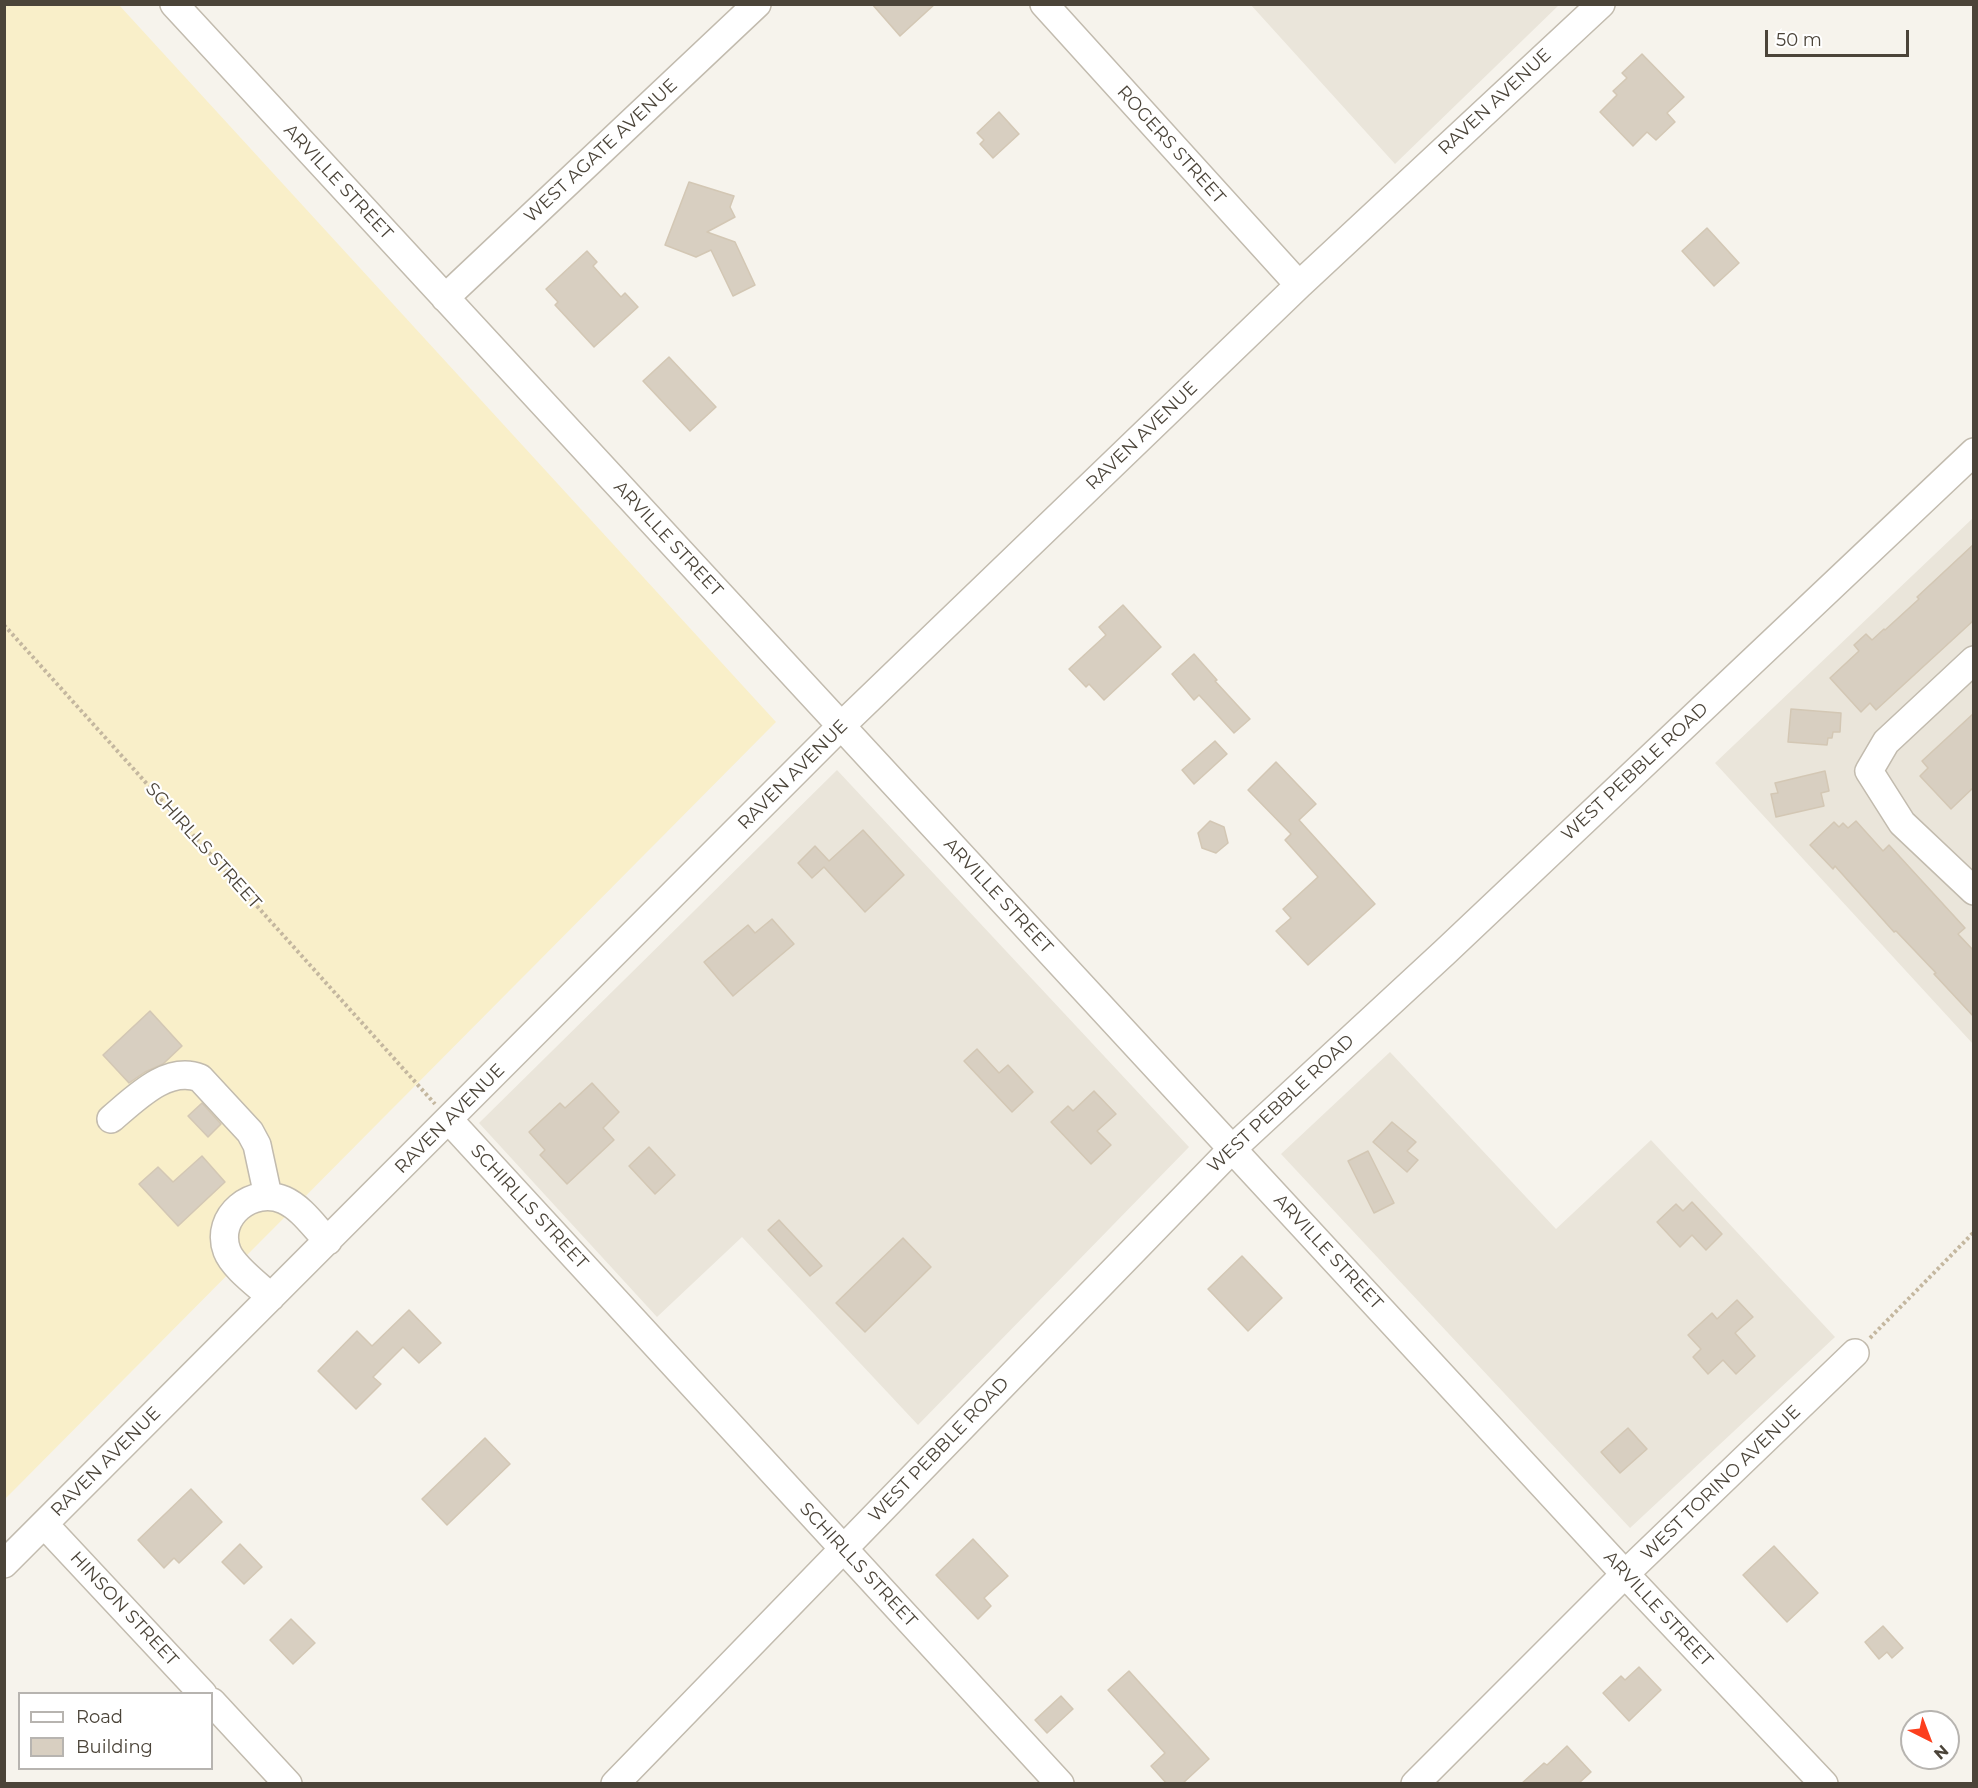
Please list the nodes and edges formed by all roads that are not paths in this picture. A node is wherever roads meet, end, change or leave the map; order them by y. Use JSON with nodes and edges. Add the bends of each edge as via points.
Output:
{"nodes":[{"id":1,"x":174,"y":4,"type":"edge"},
{"id":2,"x":757,"y":4,"type":"edge"},
{"id":3,"x":1044,"y":4,"type":"edge"},
{"id":4,"x":1601,"y":4,"type":"edge"},
{"id":5,"x":1299,"y":285,"type":"junction"},
{"id":6,"x":445,"y":298,"type":"junction"},
{"id":7,"x":1974,"y":452,"type":"edge"},
{"id":8,"x":1974,"y":660,"type":"edge"},
{"id":9,"x":841,"y":726,"type":"junction"},
{"id":10,"x":1974,"y":891,"type":"edge"},
{"id":11,"x":111,"y":1119,"type":"dead end"},
{"id":12,"x":449,"y":1120,"type":"junction"},
{"id":13,"x":1232,"y":1149,"type":"junction"},
{"id":14,"x":268,"y":1196,"type":"junction"},
{"id":15,"x":327,"y":1241,"type":"junction"},
{"id":16,"x":272,"y":1297,"type":"junction"},
{"id":17,"x":1855,"y":1353,"type":"road end"},
{"id":18,"x":44,"y":1524,"type":"junction"},
{"id":19,"x":843,"y":1548,"type":"junction"},
{"id":20,"x":4,"y":1564,"type":"edge"},
{"id":21,"x":1626,"y":1574,"type":"junction"},
{"id":22,"x":201,"y":1692,"type":"edge"},
{"id":23,"x":213,"y":1703,"type":"edge"},
{"id":24,"x":288,"y":1784,"type":"edge"},
{"id":25,"x":615,"y":1784,"type":"edge"},
{"id":26,"x":1060,"y":1784,"type":"edge"},
{"id":27,"x":1415,"y":1784,"type":"edge"},
{"id":28,"x":1824,"y":1784,"type":"edge"}],
"edges":[{"from":1,"to":6,"type":"street","name":"ARVILLE STREET"},
{"from":2,"to":6,"type":"street","name":"WEST AGATE AVENUE"},
{"from":3,"to":5,"type":"street","name":"ROGERS STREET"},
{"from":4,"to":5,"type":"street","name":"RAVEN AVENUE"},
{"from":5,"to":9,"type":"street","name":"RAVEN AVENUE"},
{"from":6,"to":9,"type":"street","name":"ARVILLE STREET"},
{"from":7,"to":13,"type":"street","name":"WEST PEBBLE ROAD"},
{"from":8,"to":10,"type":"street","via":[[1886,742],[1869,771],[1902,823]]},
{"from":9,"to":12,"type":"street","name":"RAVEN AVENUE"},
{"from":9,"to":13,"type":"street","name":"ARVILLE STREET"},
{"from":11,"to":14,"type":"street","via":[[161,1081],[179,1075],[200,1078],[250,1132],[257,1145]]},
{"from":12,"to":15,"type":"street","name":"RAVEN AVENUE"},
{"from":12,"to":19,"type":"street","name":"SCHIRLLS STREET"},
{"from":13,"to":19,"type":"street","name":"WEST PEBBLE ROAD"},
{"from":13,"to":21,"type":"street","name":"ARVILLE STREET"},
{"from":14,"to":15,"type":"street","via":[[290,1203]]},
{"from":14,"to":16,"type":"street","via":[[244,1202],[234,1212],[224,1240],[234,1262]]},
{"from":15,"to":16,"type":"street","name":"RAVEN AVENUE"},
{"from":16,"to":18,"type":"street","name":"RAVEN AVENUE"},
{"from":17,"to":21,"type":"street","name":"WEST TORINO AVENUE"},
{"from":18,"to":20,"type":"street","name":"RAVEN AVENUE"},
{"from":18,"to":22,"type":"street","name":"HINSON STREET"},
{"from":19,"to":25,"type":"street","name":"WEST PEBBLE ROAD"},
{"from":19,"to":26,"type":"street","name":"SCHIRLLS STREET"},
{"from":21,"to":27,"type":"street","name":"WEST TORINO AVENUE"},
{"from":21,"to":28,"type":"street","name":"ARVILLE STREET"},
{"from":23,"to":24,"type":"street"}]}
